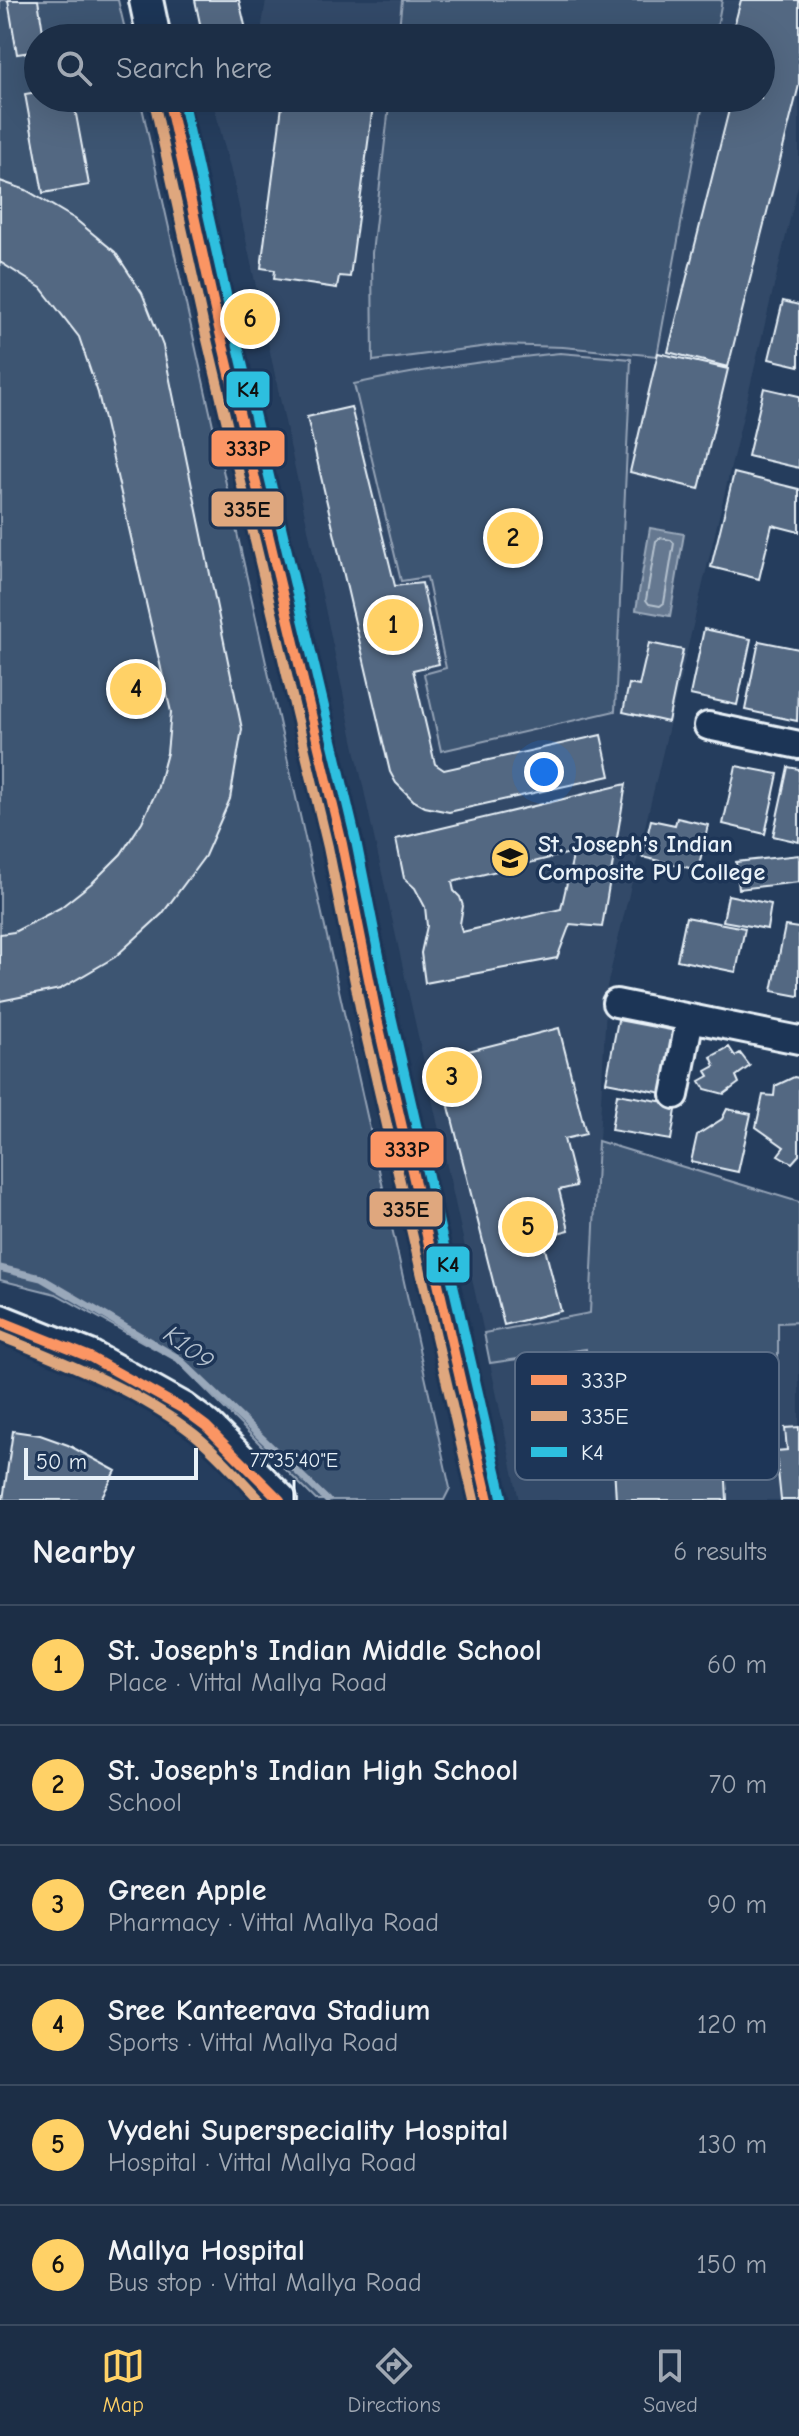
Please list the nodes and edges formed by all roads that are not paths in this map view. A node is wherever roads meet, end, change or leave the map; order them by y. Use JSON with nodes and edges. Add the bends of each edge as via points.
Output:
{"nodes":[{"id":1,"x":146,"y":0,"type":"edge"},
{"id":2,"x":151,"y":24,"type":"edge"},
{"id":3,"x":171,"y":112,"type":"edge"},
{"id":4,"x":708,"y":726,"type":"dead end"},
{"id":5,"x":799,"y":745,"type":"edge"},
{"id":6,"x":616,"y":1003,"type":"dead end"},
{"id":7,"x":690,"y":1018,"type":"junction"},
{"id":8,"x":799,"y":1040,"type":"edge"},
{"id":9,"x":675,"y":1095,"type":"dead end"},
{"id":10,"x":0,"y":1321,"type":"edge"},
{"id":11,"x":482,"y":1495,"type":"edge"},
{"id":12,"x":280,"y":1500,"type":"edge"}],
"edges":[{"from":1,"to":2,"type":"main road"},
{"from":3,"to":11,"type":"main road","via":[[342,844]]},
{"from":4,"to":5,"type":"street"},
{"from":6,"to":7,"type":"street"},
{"from":7,"to":8,"type":"street"},
{"from":7,"to":9,"type":"street"},
{"from":10,"to":12,"type":"main road","via":[[90,1357],[183,1409]]}]}
